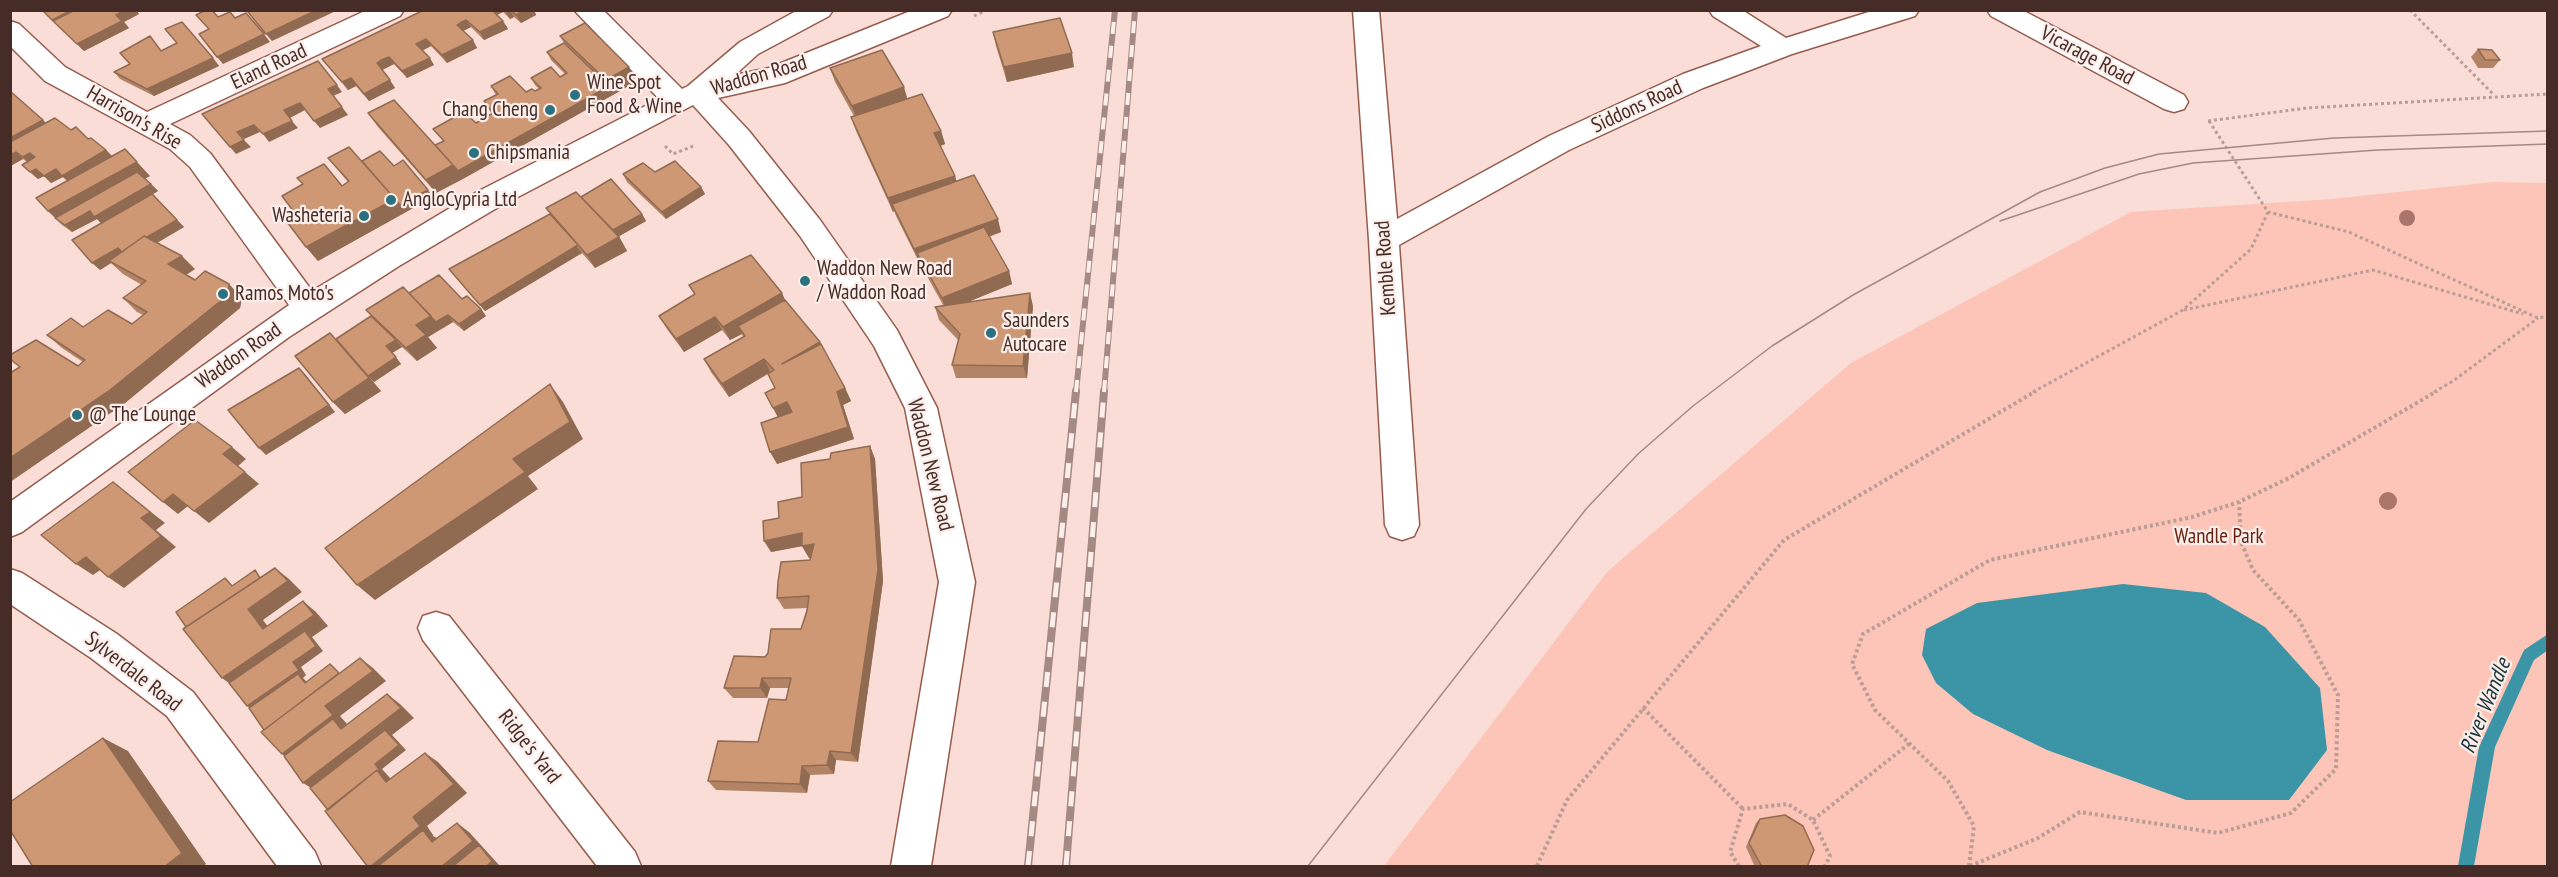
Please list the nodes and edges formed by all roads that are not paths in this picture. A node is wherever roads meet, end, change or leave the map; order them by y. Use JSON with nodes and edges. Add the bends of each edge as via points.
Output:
{"nodes":[{"id":1,"x":391,"y":10,"type":"edge"},
{"id":2,"x":587,"y":10,"type":"edge"},
{"id":3,"x":819,"y":10,"type":"edge"},
{"id":4,"x":939,"y":10,"type":"edge"},
{"id":5,"x":1366,"y":10,"type":"edge"},
{"id":6,"x":1722,"y":10,"type":"edge"},
{"id":7,"x":1906,"y":10,"type":"edge"},
{"id":8,"x":2000,"y":10,"type":"edge"},
{"id":9,"x":10,"y":30,"type":"edge"},
{"id":10,"x":1783,"y":48,"type":"junction"},
{"id":11,"x":688,"y":97,"type":"junction"},
{"id":12,"x":2174,"y":102,"type":"dead end"},
{"id":13,"x":148,"y":123,"type":"junction"},
{"id":14,"x":1384,"y":240,"type":"junction"},
{"id":15,"x":308,"y":308,"type":"junction"},
{"id":16,"x":10,"y":522,"type":"edge"},
{"id":17,"x":1402,"y":525,"type":"dead end"},
{"id":18,"x":10,"y":584,"type":"edge"},
{"id":19,"x":436,"y":628,"type":"dead end"},
{"id":20,"x":301,"y":867,"type":"edge"},
{"id":21,"x":621,"y":867,"type":"edge"},
{"id":22,"x":911,"y":867,"type":"edge"}],
"edges":[{"from":1,"to":13,"type":"street","name":"Eland Road"},
{"from":2,"to":11,"type":"street","name":"Waddon New Road"},
{"from":3,"to":11,"type":"street","via":[[749,48]]},
{"from":4,"to":11,"type":"street","name":"Waddon Road","via":[[776,76]]},
{"from":5,"to":14,"type":"street","name":"Kemble Road"},
{"from":6,"to":10,"type":"street"},
{"from":7,"to":10,"type":"street","name":"Siddons Road"},
{"from":8,"to":12,"type":"street","name":"Vicarage Road"},
{"from":9,"to":13,"type":"street","name":"Harrison's Rise","via":[[55,74]]},
{"from":10,"to":14,"type":"street","name":"Siddons Road","via":[[1693,81],[1559,143]]},
{"from":11,"to":15,"type":"street","name":"Waddon Road","via":[[484,201]]},
{"from":11,"to":22,"type":"street","name":"Waddon New Road","via":[[739,138],[810,228],[886,339],[921,408],[957,582]]},
{"from":13,"to":15,"type":"street","name":"Harrison's Rise","via":[[180,142],[200,160]]},
{"from":14,"to":17,"type":"street","name":"Kemble Road"},
{"from":15,"to":16,"type":"street","name":"Waddon Road"},
{"from":18,"to":20,"type":"street","name":"Sylverdale Road","via":[[104,646],[180,704]]},
{"from":19,"to":21,"type":"street","name":"Ridge's Yard"}]}
